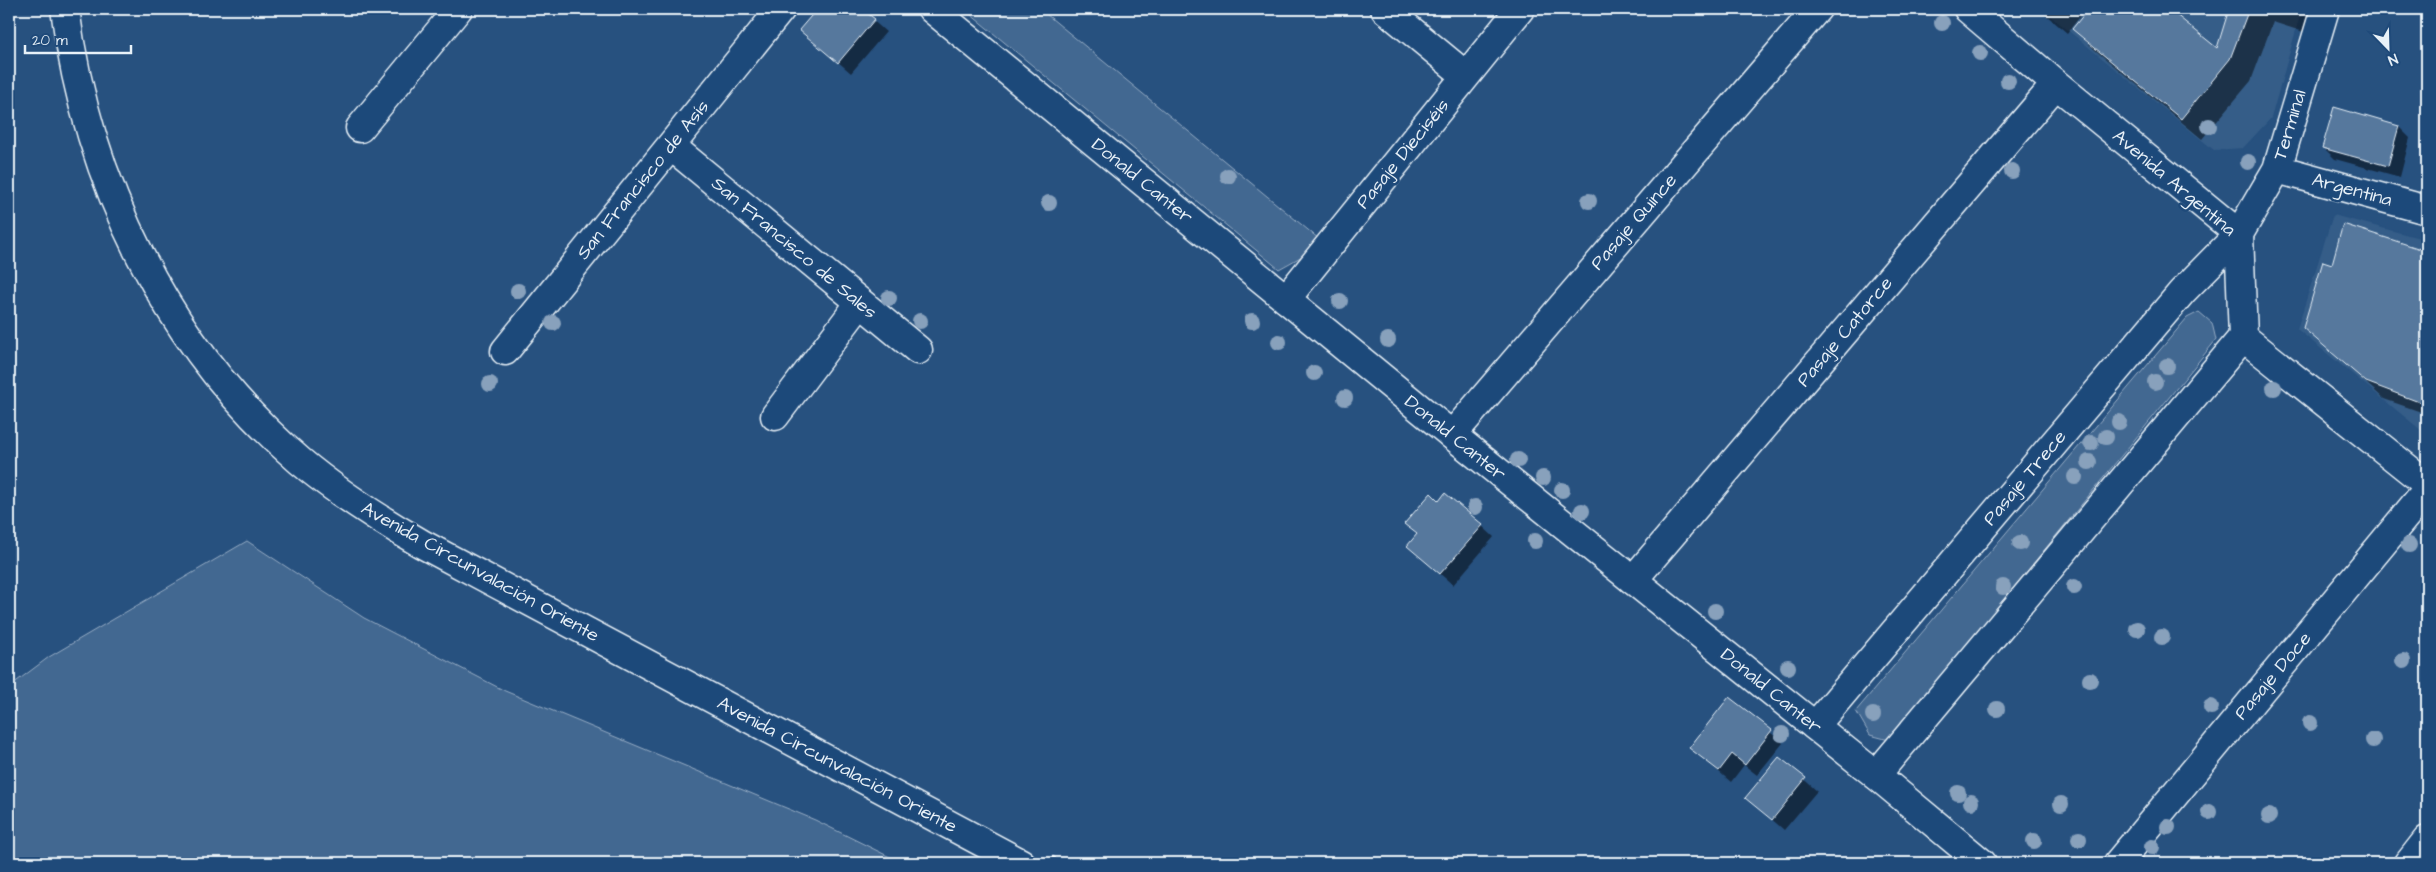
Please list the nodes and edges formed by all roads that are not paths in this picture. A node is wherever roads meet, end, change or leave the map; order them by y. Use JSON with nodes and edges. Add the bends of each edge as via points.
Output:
{"nodes":[{"id":1,"x":65,"y":9,"type":"edge"},
{"id":2,"x":458,"y":9,"type":"edge"},
{"id":3,"x":781,"y":9,"type":"edge"},
{"id":4,"x":932,"y":9,"type":"edge"},
{"id":5,"x":1386,"y":9,"type":"edge"},
{"id":6,"x":1520,"y":9,"type":"edge"},
{"id":7,"x":1817,"y":9,"type":"edge"},
{"id":8,"x":1968,"y":9,"type":"edge"},
{"id":9,"x":2325,"y":9,"type":"edge"},
{"id":10,"x":1466,"y":75,"type":"junction"},
{"id":11,"x":2056,"y":84,"type":"junction"},
{"id":12,"x":360,"y":128,"type":"dead end"},
{"id":13,"x":671,"y":146,"type":"junction"},
{"id":14,"x":2277,"y":169,"type":"junction"},
{"id":15,"x":2427,"y":210,"type":"edge"},
{"id":16,"x":2239,"y":234,"type":"junction"},
{"id":17,"x":1286,"y":299,"type":"junction"},
{"id":18,"x":860,"y":303,"type":"junction"},
{"id":19,"x":2243,"y":337,"type":"junction"},
{"id":20,"x":505,"y":350,"type":"dead end"},
{"id":21,"x":918,"y":350,"type":"dead end"},
{"id":22,"x":775,"y":416,"type":"dead end"},
{"id":23,"x":1452,"y":435,"type":"junction"},
{"id":24,"x":2427,"y":484,"type":"edge"},
{"id":25,"x":2427,"y":490,"type":"edge"},
{"id":26,"x":1634,"y":580,"type":"junction"},
{"id":27,"x":1815,"y":726,"type":"junction"},
{"id":28,"x":1876,"y":775,"type":"junction"},
{"id":29,"x":2427,"y":840,"type":"edge"},
{"id":30,"x":1020,"y":863,"type":"edge"},
{"id":31,"x":1982,"y":863,"type":"edge"},
{"id":32,"x":2118,"y":863,"type":"edge"},
{"id":33,"x":2408,"y":863,"type":"edge"}],
"edges":[{"from":1,"to":30,"type":"street","name":"Avenida Circunvalación Oriente","via":[[82,102],[98,156],[117,208],[141,258],[168,306],[234,396],[300,461],[379,519],[422,544]]},
{"from":2,"to":12,"type":"street"},
{"from":3,"to":13,"type":"street","name":"San Francisco de Asís"},
{"from":4,"to":17,"type":"street","name":"Donald Canter"},
{"from":5,"to":10,"type":"street"},
{"from":6,"to":10,"type":"street","name":"Pasaje Dieciséis"},
{"from":7,"to":23,"type":"street","name":"Pasaje Quince"},
{"from":8,"to":11,"type":"street","name":"Avenida Argentina"},
{"from":9,"to":14,"type":"street","name":"Terminal"},
{"from":10,"to":17,"type":"street","name":"Pasaje Dieciséis"},
{"from":11,"to":16,"type":"street","name":"Avenida Argentina"},
{"from":11,"to":26,"type":"street","name":"Pasaje Catorce"},
{"from":13,"to":18,"type":"street","name":"San Francisco de Sales"},
{"from":13,"to":20,"type":"street","name":"San Francisco de Asís"},
{"from":14,"to":15,"type":"street","name":"Argentina"},
{"from":14,"to":16,"type":"street","name":"Terminal"},
{"from":16,"to":19,"type":"street","name":"Avenida Argentina"},
{"from":16,"to":27,"type":"street","name":"Pasaje Trece","via":[[2182,292]]},
{"from":17,"to":23,"type":"street","name":"Donald Canter"},
{"from":18,"to":21,"type":"street","name":"San Francisco de Sales"},
{"from":18,"to":22,"type":"street"},
{"from":19,"to":24,"type":"street"},
{"from":19,"to":28,"type":"street"},
{"from":23,"to":26,"type":"street","name":"Donald Canter"},
{"from":25,"to":32,"type":"street","name":"Pasaje Doce"},
{"from":26,"to":27,"type":"street","name":"Donald Canter"},
{"from":27,"to":28,"type":"street","name":"Donald Canter"},
{"from":28,"to":31,"type":"street","name":"Donald Canter"},
{"from":29,"to":33,"type":"street"}]}
